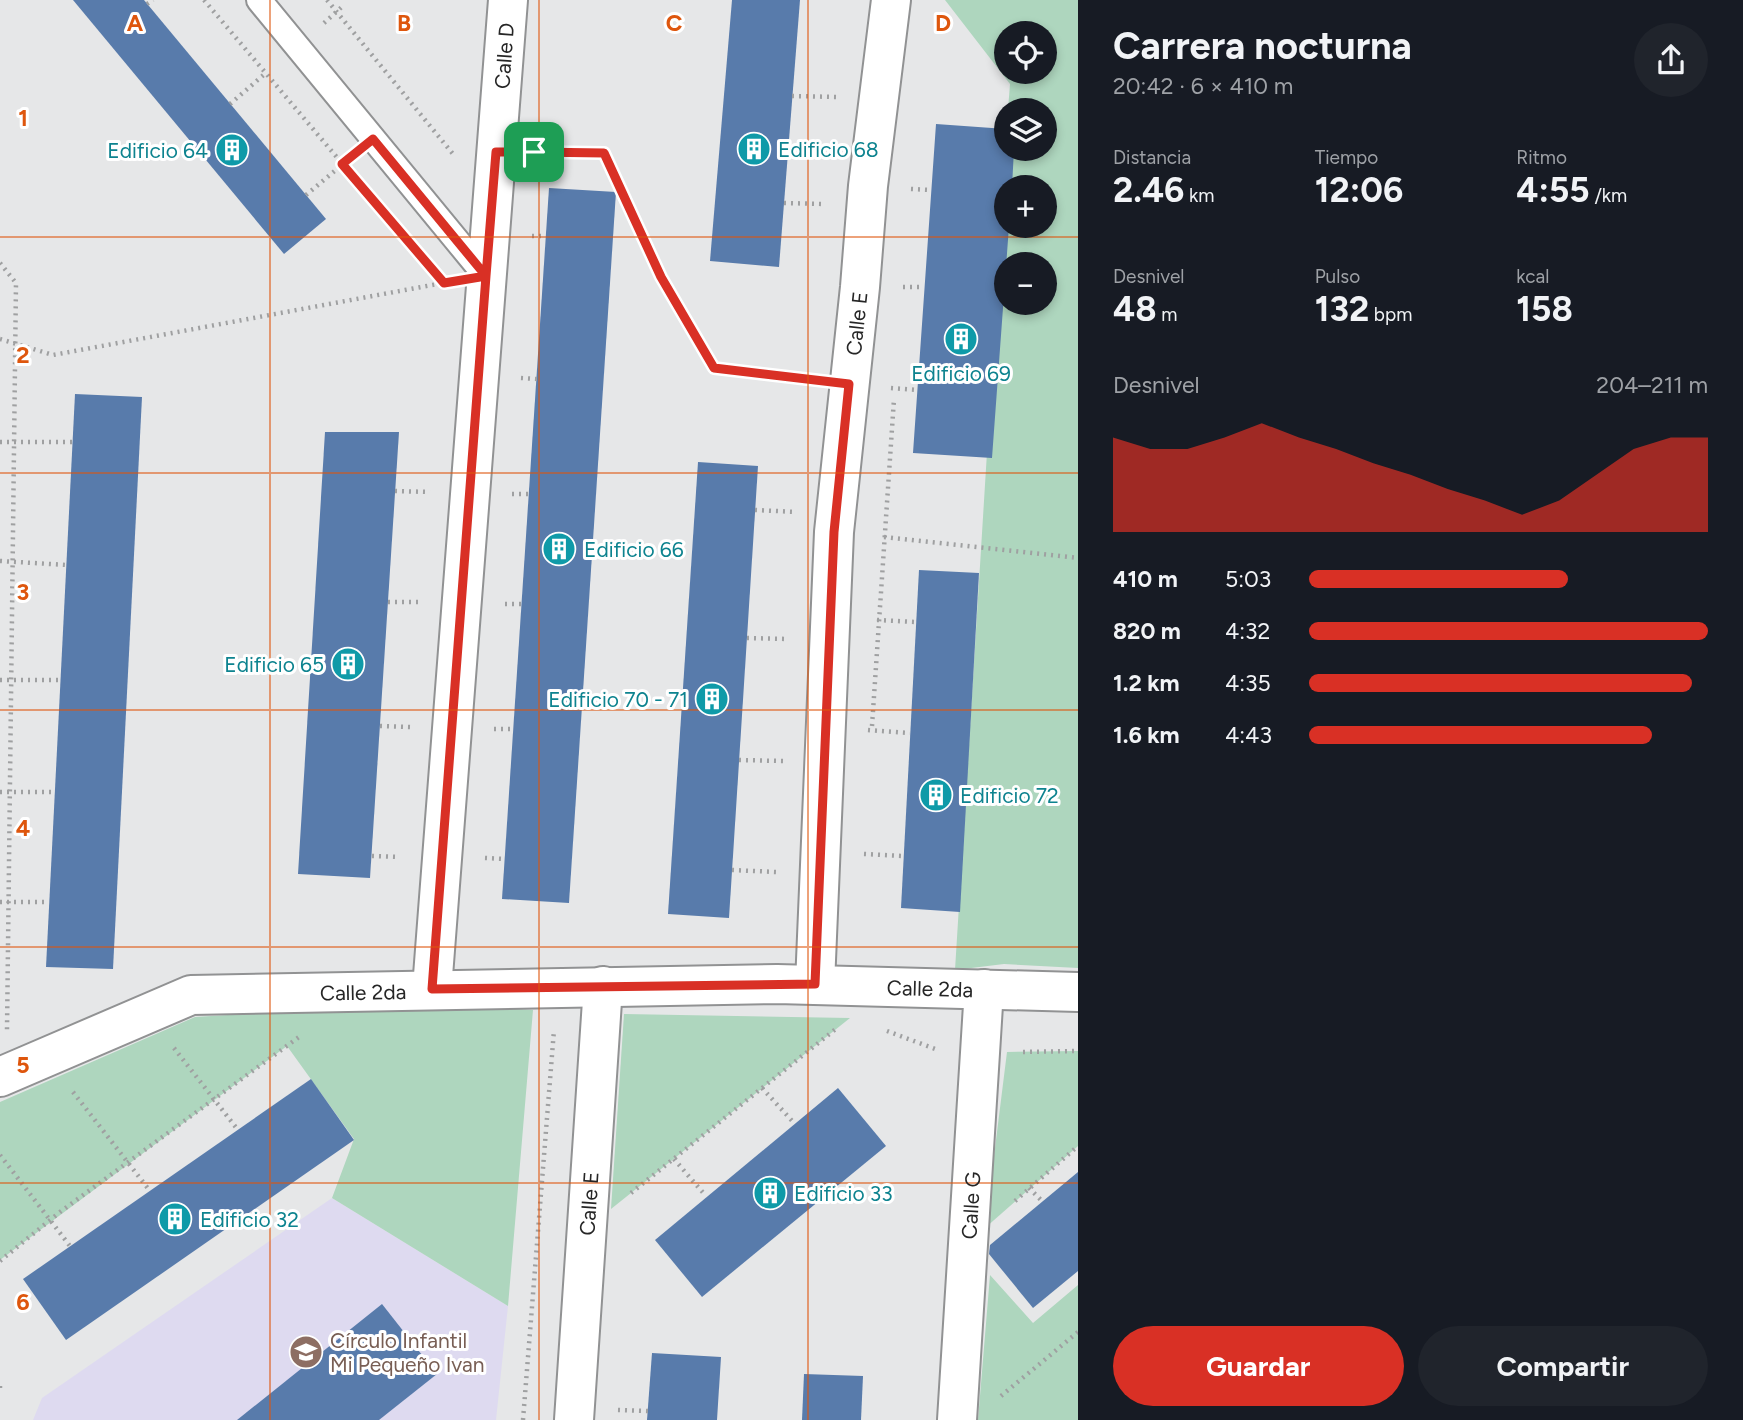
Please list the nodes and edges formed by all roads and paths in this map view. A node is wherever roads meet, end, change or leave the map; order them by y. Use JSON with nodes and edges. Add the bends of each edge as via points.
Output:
{"nodes":[{"id":1,"x":153,"y":0,"type":"edge"},
{"id":2,"x":204,"y":0,"type":"edge"},
{"id":3,"x":259,"y":0,"type":"edge"},
{"id":4,"x":327,"y":0,"type":"edge"},
{"id":5,"x":508,"y":0,"type":"edge"},
{"id":6,"x":891,"y":0,"type":"edge"},
{"id":7,"x":148,"y":4,"type":"dead end"},
{"id":8,"x":373,"y":139,"type":"junction"},
{"id":9,"x":496,"y":152,"type":"junction"},
{"id":10,"x":342,"y":164,"type":"junction"},
{"id":11,"x":908,"y":189,"type":"dead end"},
{"id":12,"x":306,"y":195,"type":"dead end"},
{"id":13,"x":907,"y":201,"type":"dead end"},
{"id":14,"x":384,"y":214,"type":"dead end"},
{"id":15,"x":0,"y":262,"type":"edge"},
{"id":16,"x":435,"y":273,"type":"dead end"},
{"id":17,"x":902,"y":275,"type":"dead end"},
{"id":18,"x":486,"y":276,"type":"junction"},
{"id":19,"x":444,"y":283,"type":"junction"},
{"id":20,"x":901,"y":300,"type":"dead end"},
{"id":21,"x":0,"y":339,"type":"edge"},
{"id":22,"x":15,"y":344,"type":"junction"},
{"id":23,"x":896,"y":375,"type":"dead end"},
{"id":24,"x":849,"y":384,"type":"junction"},
{"id":25,"x":0,"y":442,"type":"edge"},
{"id":26,"x":14,"y":442,"type":"junction"},
{"id":27,"x":73,"y":442,"type":"dead end"},
{"id":28,"x":834,"y":532,"type":"junction"},
{"id":29,"x":885,"y":538,"type":"junction"},
{"id":30,"x":1078,"y":558,"type":"edge"},
{"id":31,"x":0,"y":561,"type":"edge"},
{"id":32,"x":13,"y":562,"type":"junction"},
{"id":33,"x":67,"y":565,"type":"dead end"},
{"id":34,"x":0,"y":680,"type":"edge"},
{"id":35,"x":11,"y":680,"type":"junction"},
{"id":36,"x":61,"y":680,"type":"dead end"},
{"id":37,"x":871,"y":744,"type":"dead end"},
{"id":38,"x":0,"y":792,"type":"edge"},
{"id":39,"x":10,"y":792,"type":"junction"},
{"id":40,"x":55,"y":792,"type":"dead end"},
{"id":41,"x":866,"y":841,"type":"dead end"},
{"id":42,"x":865,"y":867,"type":"dead end"},
{"id":43,"x":0,"y":902,"type":"edge"},
{"id":44,"x":8,"y":902,"type":"junction"},
{"id":45,"x":49,"y":902,"type":"dead end"},
{"id":46,"x":815,"y":984,"type":"junction"},
{"id":47,"x":603,"y":986,"type":"junction"},
{"id":48,"x":432,"y":989,"type":"junction"},
{"id":49,"x":984,"y":989,"type":"junction"},
{"id":50,"x":1078,"y":992,"type":"edge"},
{"id":51,"x":147,"y":1014,"type":"junction"},
{"id":52,"x":555,"y":1017,"type":"dead end"},
{"id":53,"x":840,"y":1026,"type":"dead end"},
{"id":54,"x":875,"y":1027,"type":"dead end"},
{"id":55,"x":308,"y":1031,"type":"dead end"},
{"id":56,"x":7,"y":1036,"type":"dead end"},
{"id":57,"x":938,"y":1050,"type":"dead end"},
{"id":58,"x":47,"y":1058,"type":"junction"},
{"id":59,"x":0,"y":1077,"type":"edge"},
{"id":60,"x":762,"y":1088,"type":"junction"},
{"id":61,"x":214,"y":1099,"type":"junction"},
{"id":62,"x":795,"y":1124,"type":"dead end"},
{"id":63,"x":238,"y":1130,"type":"dead end"},
{"id":64,"x":0,"y":1155,"type":"edge"},
{"id":65,"x":674,"y":1159,"type":"junction"},
{"id":66,"x":127,"y":1163,"type":"junction"},
{"id":67,"x":1029,"y":1188,"type":"dead end"},
{"id":68,"x":150,"y":1191,"type":"dead end"},
{"id":69,"x":705,"y":1195,"type":"dead end"},
{"id":70,"x":622,"y":1201,"type":"dead end"},
{"id":71,"x":1042,"y":1201,"type":"dead end"},
{"id":72,"x":50,"y":1220,"type":"junction"},
{"id":73,"x":70,"y":1246,"type":"dead end"},
{"id":74,"x":0,"y":1261,"type":"edge"},
{"id":75,"x":1078,"y":1332,"type":"edge"},
{"id":76,"x":974,"y":1412,"type":"edge"},
{"id":77,"x":523,"y":1420,"type":"edge"},
{"id":78,"x":574,"y":1420,"type":"edge"}],
"edges":[{"from":1,"to":7,"type":"path"},
{"from":2,"to":10,"type":"path"},
{"from":3,"to":8,"type":"lane"},
{"from":4,"to":9,"type":"path","via":[[455,156]]},
{"from":5,"to":9,"type":"street","name":"Calle D"},
{"from":6,"to":24,"type":"street","name":"Calle E"},
{"from":8,"to":10,"type":"path"},
{"from":8,"to":18,"type":"lane"},
{"from":9,"to":18,"type":"street","name":"Calle D"},
{"from":9,"to":24,"type":"path","via":[[604,153],[661,277],[714,368]]},
{"from":10,"to":12,"type":"path"},
{"from":10,"to":14,"type":"path"},
{"from":11,"to":13,"type":"path"},
{"from":15,"to":22,"type":"path","via":[[16,283]]},
{"from":16,"to":19,"type":"path"},
{"from":17,"to":20,"type":"path"},
{"from":18,"to":19,"type":"path"},
{"from":18,"to":48,"type":"street","name":"Calle D"},
{"from":19,"to":22,"type":"path","via":[[53,355]]},
{"from":21,"to":22,"type":"path"},
{"from":22,"to":26,"type":"path"},
{"from":23,"to":29,"type":"path"},
{"from":24,"to":28,"type":"street","name":"Calle E"},
{"from":25,"to":26,"type":"path"},
{"from":26,"to":27,"type":"path"},
{"from":26,"to":32,"type":"path"},
{"from":28,"to":29,"type":"path"},
{"from":28,"to":46,"type":"street","name":"Calle E"},
{"from":29,"to":30,"type":"path"},
{"from":29,"to":37,"type":"path"},
{"from":31,"to":32,"type":"path"},
{"from":32,"to":33,"type":"path"},
{"from":32,"to":35,"type":"path"},
{"from":34,"to":35,"type":"path"},
{"from":35,"to":36,"type":"path"},
{"from":35,"to":39,"type":"path"},
{"from":38,"to":39,"type":"path"},
{"from":39,"to":40,"type":"path"},
{"from":39,"to":44,"type":"path"},
{"from":41,"to":42,"type":"path"},
{"from":43,"to":44,"type":"path"},
{"from":44,"to":45,"type":"path"},
{"from":44,"to":56,"type":"path"},
{"from":46,"to":47,"type":"street","name":"Calle 2da"},
{"from":46,"to":49,"type":"street","name":"Calle 2da"},
{"from":47,"to":48,"type":"street","name":"Calle 2da"},
{"from":47,"to":78,"type":"street","name":"Calle E"},
{"from":48,"to":51,"type":"street","name":"Calle 2da","via":[[191,995]]},
{"from":49,"to":50,"type":"street","name":"Calle 2da"},
{"from":49,"to":76,"type":"street","name":"Calle G"},
{"from":51,"to":58,"type":"street","name":"Calle 2da"},
{"from":51,"to":61,"type":"path"},
{"from":52,"to":77,"type":"path"},
{"from":53,"to":60,"type":"path"},
{"from":54,"to":57,"type":"path"},
{"from":55,"to":61,"type":"path"},
{"from":58,"to":59,"type":"street","name":"Calle 2da"},
{"from":58,"to":66,"type":"path"},
{"from":60,"to":62,"type":"path"},
{"from":60,"to":65,"type":"path"},
{"from":61,"to":63,"type":"path"},
{"from":61,"to":66,"type":"path"},
{"from":64,"to":72,"type":"path"},
{"from":65,"to":69,"type":"path"},
{"from":65,"to":70,"type":"path"},
{"from":66,"to":68,"type":"path"},
{"from":66,"to":72,"type":"path"},
{"from":67,"to":71,"type":"path"},
{"from":72,"to":73,"type":"path"},
{"from":72,"to":74,"type":"path"},
{"from":75,"to":76,"type":"path"}]}
